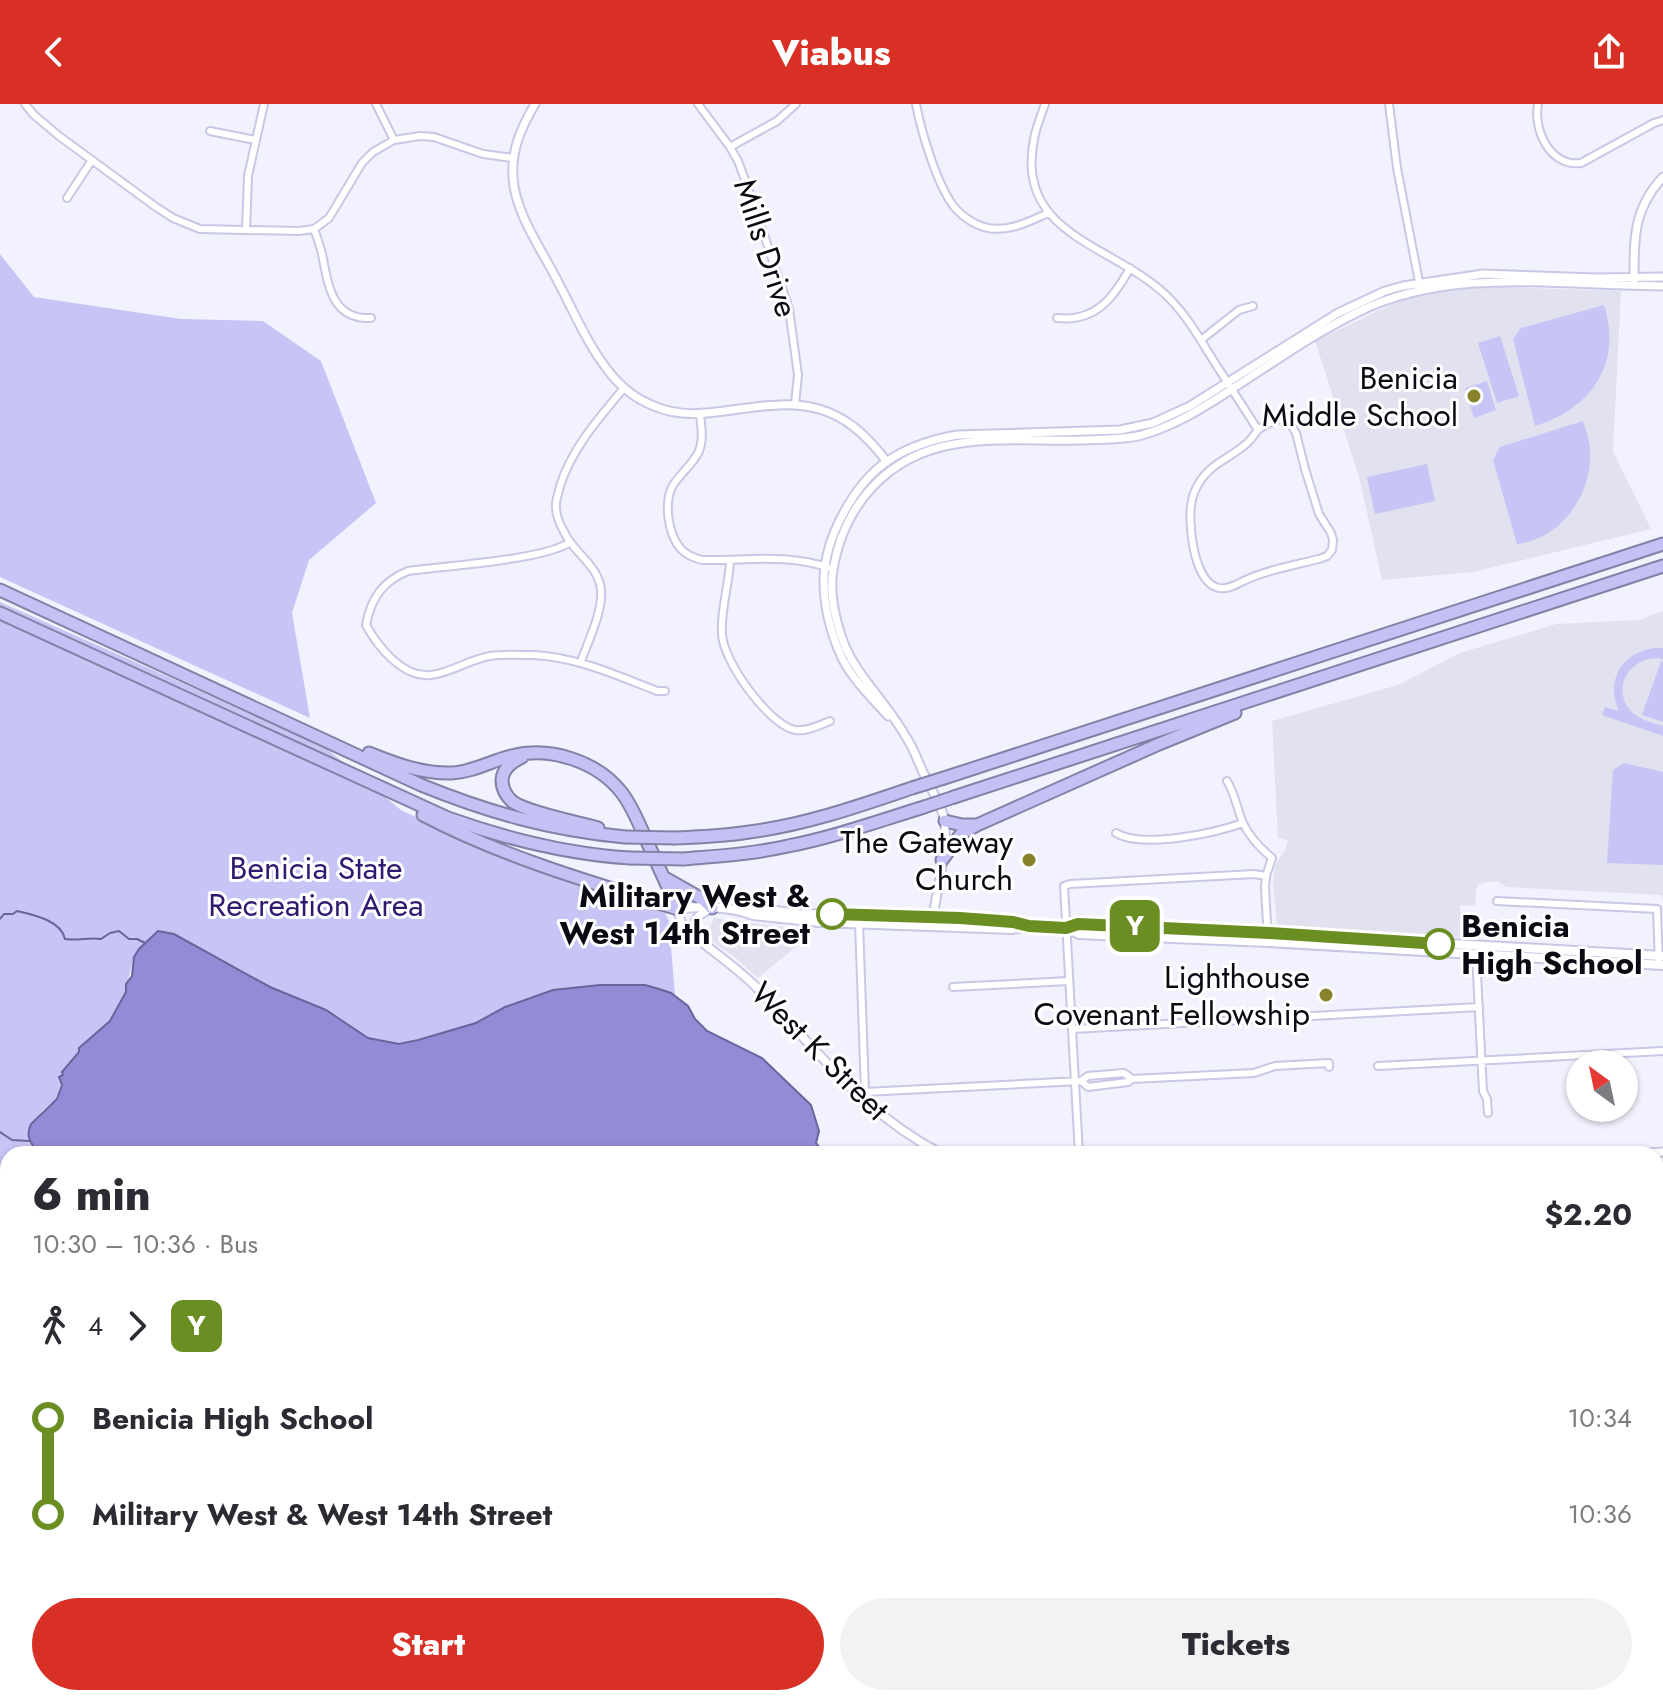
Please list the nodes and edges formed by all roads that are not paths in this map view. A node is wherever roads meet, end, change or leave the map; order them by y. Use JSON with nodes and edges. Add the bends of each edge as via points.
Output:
{"nodes":[{"id":1,"x":25,"y":104,"type":"edge"},
{"id":2,"x":264,"y":104,"type":"edge"},
{"id":3,"x":376,"y":104,"type":"edge"},
{"id":4,"x":535,"y":104,"type":"edge"},
{"id":5,"x":698,"y":104,"type":"edge"},
{"id":6,"x":796,"y":104,"type":"edge"},
{"id":7,"x":916,"y":104,"type":"edge"},
{"id":8,"x":1045,"y":104,"type":"edge"},
{"id":9,"x":1389,"y":104,"type":"edge"},
{"id":10,"x":1538,"y":104,"type":"edge"},
{"id":11,"x":1663,"y":120,"type":"edge"},
{"id":12,"x":210,"y":131,"type":"dead end"},
{"id":13,"x":255,"y":140,"type":"junction"},
{"id":14,"x":394,"y":140,"type":"junction"},
{"id":15,"x":730,"y":147,"type":"junction"},
{"id":16,"x":513,"y":158,"type":"junction"},
{"id":17,"x":92,"y":160,"type":"junction"},
{"id":18,"x":1663,"y":177,"type":"edge"},
{"id":19,"x":67,"y":198,"type":"dead end"},
{"id":20,"x":1048,"y":213,"type":"junction"},
{"id":21,"x":246,"y":229,"type":"junction"},
{"id":22,"x":314,"y":229,"type":"junction"},
{"id":23,"x":1130,"y":268,"type":"junction"},
{"id":24,"x":1663,"y":277,"type":"edge"},
{"id":25,"x":1634,"y":282,"type":"junction"},
{"id":26,"x":1420,"y":286,"type":"junction"},
{"id":27,"x":1663,"y":286,"type":"edge"},
{"id":28,"x":1253,"y":306,"type":"dead end"},
{"id":29,"x":371,"y":318,"type":"dead end"},
{"id":30,"x":1057,"y":318,"type":"dead end"},
{"id":31,"x":1201,"y":340,"type":"junction"},
{"id":32,"x":1230,"y":386,"type":"junction"},
{"id":33,"x":624,"y":388,"type":"junction"},
{"id":34,"x":795,"y":404,"type":"junction"},
{"id":35,"x":700,"y":414,"type":"junction"},
{"id":36,"x":1258,"y":430,"type":"junction"},
{"id":37,"x":889,"y":464,"type":"junction"},
{"id":38,"x":570,"y":542,"type":"junction"},
{"id":39,"x":1663,"y":544,"type":"edge"},
{"id":40,"x":730,"y":561,"type":"junction"},
{"id":41,"x":1663,"y":566,"type":"edge"},
{"id":42,"x":829,"y":568,"type":"junction"},
{"id":43,"x":0,"y":590,"type":"edge"},
{"id":44,"x":0,"y":613,"type":"edge"},
{"id":45,"x":581,"y":661,"type":"junction"},
{"id":46,"x":1320,"y":678,"type":"junction"},
{"id":47,"x":665,"y":691,"type":"dead end"},
{"id":48,"x":830,"y":721,"type":"dead end"},
{"id":49,"x":290,"y":724,"type":"junction"},
{"id":50,"x":530,"y":754,"type":"junction"},
{"id":51,"x":1227,"y":781,"type":"dead end"},
{"id":52,"x":375,"y":786,"type":"junction"},
{"id":53,"x":945,"y":821,"type":"junction"},
{"id":54,"x":1243,"y":823,"type":"junction"},
{"id":55,"x":977,"y":825,"type":"junction"},
{"id":56,"x":1116,"y":833,"type":"dead end"},
{"id":57,"x":625,"y":837,"type":"junction"},
{"id":58,"x":942,"y":860,"type":"junction"},
{"id":59,"x":1266,"y":876,"type":"junction"},
{"id":60,"x":663,"y":877,"type":"junction"},
{"id":61,"x":1497,"y":901,"type":"dead end"},
{"id":62,"x":712,"y":908,"type":"junction"},
{"id":63,"x":678,"y":909,"type":"junction"},
{"id":64,"x":859,"y":919,"type":"junction"},
{"id":65,"x":933,"y":921,"type":"junction"},
{"id":66,"x":1066,"y":928,"type":"junction"},
{"id":67,"x":1269,"y":937,"type":"junction"},
{"id":68,"x":702,"y":943,"type":"junction"},
{"id":69,"x":1476,"y":951,"type":"junction"},
{"id":70,"x":1661,"y":960,"type":"edge"},
{"id":71,"x":1069,"y":981,"type":"junction"},
{"id":72,"x":953,"y":987,"type":"dead end"},
{"id":73,"x":1479,"y":1007,"type":"junction"},
{"id":74,"x":1072,"y":1029,"type":"junction"},
{"id":75,"x":1663,"y":1051,"type":"edge"},
{"id":76,"x":1481,"y":1060,"type":"junction"},
{"id":77,"x":1378,"y":1066,"type":"dead end"},
{"id":78,"x":1329,"y":1067,"type":"dead end"},
{"id":79,"x":1078,"y":1081,"type":"junction"},
{"id":80,"x":862,"y":1094,"type":"junction"},
{"id":81,"x":1488,"y":1113,"type":"dead end"},
{"id":82,"x":929,"y":1146,"type":"edge"},
{"id":83,"x":1079,"y":1146,"type":"edge"}],
"edges":[{"from":1,"to":17,"type":"street"},
{"from":2,"to":13,"type":"street"},
{"from":3,"to":14,"type":"street"},
{"from":4,"to":16,"type":"street","via":[[520,128]]},
{"from":5,"to":15,"type":"street","name":"Mills Drive"},
{"from":6,"to":15,"type":"street"},
{"from":7,"to":20,"type":"street","via":[[925,142],[958,211],[977,224],[999,229]]},
{"from":8,"to":20,"type":"street","via":[[1031,167]]},
{"from":9,"to":26,"type":"street"},
{"from":10,"to":11,"type":"street","via":[[1539,131],[1548,148],[1555,157],[1575,164]]},
{"from":12,"to":13,"type":"street"},
{"from":13,"to":21,"type":"street","via":[[246,187]]},
{"from":14,"to":16,"type":"street","via":[[434,137]]},
{"from":14,"to":22,"type":"street","via":[[362,163],[338,207]]},
{"from":15,"to":34,"type":"street","name":"Mills Drive","via":[[789,309],[798,375]]},
{"from":16,"to":33,"type":"street","via":[[522,212],[601,361]]},
{"from":17,"to":19,"type":"street"},
{"from":17,"to":21,"type":"street","via":[[187,225]]},
{"from":18,"to":25,"type":"street","via":[[1639,216]]},
{"from":20,"to":23,"type":"street","via":[[1063,228]]},
{"from":21,"to":22,"type":"street"},
{"from":22,"to":29,"type":"street","via":[[337,303],[353,317]]},
{"from":23,"to":30,"type":"street","via":[[1102,306],[1077,318]]},
{"from":23,"to":31,"type":"street","via":[[1169,298]]},
{"from":24,"to":25,"type":"street"},
{"from":25,"to":26,"type":"street"},
{"from":25,"to":27,"type":"street"},
{"from":26,"to":32,"type":"street","via":[[1358,312]]},
{"from":28,"to":31,"type":"street","via":[[1239,310]]},
{"from":31,"to":32,"type":"street"},
{"from":32,"to":36,"type":"street"},
{"from":32,"to":37,"type":"street","via":[[1138,427],[957,435],[919,445]]},
{"from":33,"to":35,"type":"street","via":[[663,410]]},
{"from":33,"to":38,"type":"street","via":[[578,446],[562,479],[555,503]]},
{"from":34,"to":35,"type":"street"},
{"from":34,"to":37,"type":"street","via":[[836,415],[861,432]]},
{"from":35,"to":40,"type":"street","via":[[700,449],[670,491],[668,517],[676,542],[686,553],[702,560]]},
{"from":36,"to":36,"type":"street","via":[[1280,419],[1293,425],[1312,494],[1332,536],[1332,550],[1319,559],[1233,586],[1213,586],[1196,560],[1192,498],[1211,468],[1245,446]]},
{"from":37,"to":42,"type":"street","via":[[849,504],[832,541]]},
{"from":38,"to":45,"type":"street","via":[[597,574],[601,587]]},
{"from":38,"to":45,"type":"street","via":[[515,558],[392,577],[366,625],[390,657],[410,671],[428,675],[491,656]]},
{"from":39,"to":57,"type":"highway","bridge":true,"via":[[855,807],[739,834]]},
{"from":40,"to":42,"type":"street","via":[[776,558]]},
{"from":40,"to":48,"type":"street","via":[[722,631],[732,665],[771,717],[788,728],[798,731]]},
{"from":41,"to":46,"type":"highway"},
{"from":42,"to":53,"type":"street","via":[[825,605],[842,657],[908,739]]},
{"from":43,"to":49,"type":"highway"},
{"from":44,"to":52,"type":"highway"},
{"from":45,"to":47,"type":"street"},
{"from":46,"to":52,"type":"highway","bridge":true,"via":[[828,837],[738,855],[630,858],[553,848],[493,834]]},
{"from":46,"to":55,"type":"highway"},
{"from":49,"to":50,"type":"highway","via":[[393,763],[437,773],[457,773]]},
{"from":49,"to":57,"type":"highway","via":[[493,812],[561,829]]},
{"from":50,"to":57,"type":"highway","via":[[512,761],[503,775],[511,800]]},
{"from":50,"to":60,"type":"highway","via":[[564,756],[605,776],[635,814]]},
{"from":51,"to":54,"type":"street"},
{"from":52,"to":63,"type":"highway","via":[[469,838]]},
{"from":53,"to":55,"type":"highway"},
{"from":53,"to":58,"type":"street"},
{"from":54,"to":56,"type":"street","via":[[1206,834],[1161,838],[1132,840]]},
{"from":54,"to":59,"type":"street","via":[[1272,858]]},
{"from":55,"to":58,"type":"highway","via":[[961,834]]},
{"from":58,"to":65,"type":"street"},
{"from":59,"to":66,"type":"street","via":[[1070,884],[1064,886]]},
{"from":59,"to":67,"type":"street"},
{"from":60,"to":62,"type":"highway"},
{"from":60,"to":63,"type":"highway"},
{"from":61,"to":70,"type":"street","via":[[1657,909]]},
{"from":62,"to":63,"type":"main road"},
{"from":62,"to":64,"type":"main road"},
{"from":62,"to":68,"type":"street","via":[[696,919]]},
{"from":63,"to":68,"type":"street","name":"West K Street","via":[[682,924]]},
{"from":64,"to":65,"type":"main road"},
{"from":64,"to":80,"type":"street"},
{"from":65,"to":66,"type":"main road"},
{"from":66,"to":67,"type":"main road","via":[[1079,934]]},
{"from":66,"to":71,"type":"street"},
{"from":67,"to":69,"type":"main road"},
{"from":68,"to":80,"type":"street","name":"West K Street","via":[[747,977]]},
{"from":69,"to":70,"type":"main road","via":[[1570,949]]},
{"from":69,"to":73,"type":"street"},
{"from":71,"to":72,"type":"street"},
{"from":71,"to":74,"type":"street"},
{"from":73,"to":74,"type":"street"},
{"from":73,"to":76,"type":"street"},
{"from":74,"to":79,"type":"street"},
{"from":75,"to":76,"type":"street"},
{"from":76,"to":77,"type":"street"},
{"from":76,"to":81,"type":"street"},
{"from":78,"to":79,"type":"street","via":[[1275,1066],[1254,1073],[1132,1079],[1124,1073]]},
{"from":79,"to":80,"type":"street"},
{"from":79,"to":83,"type":"street"},
{"from":80,"to":82,"type":"street","name":"West K Street","via":[[890,1122]]}]}
